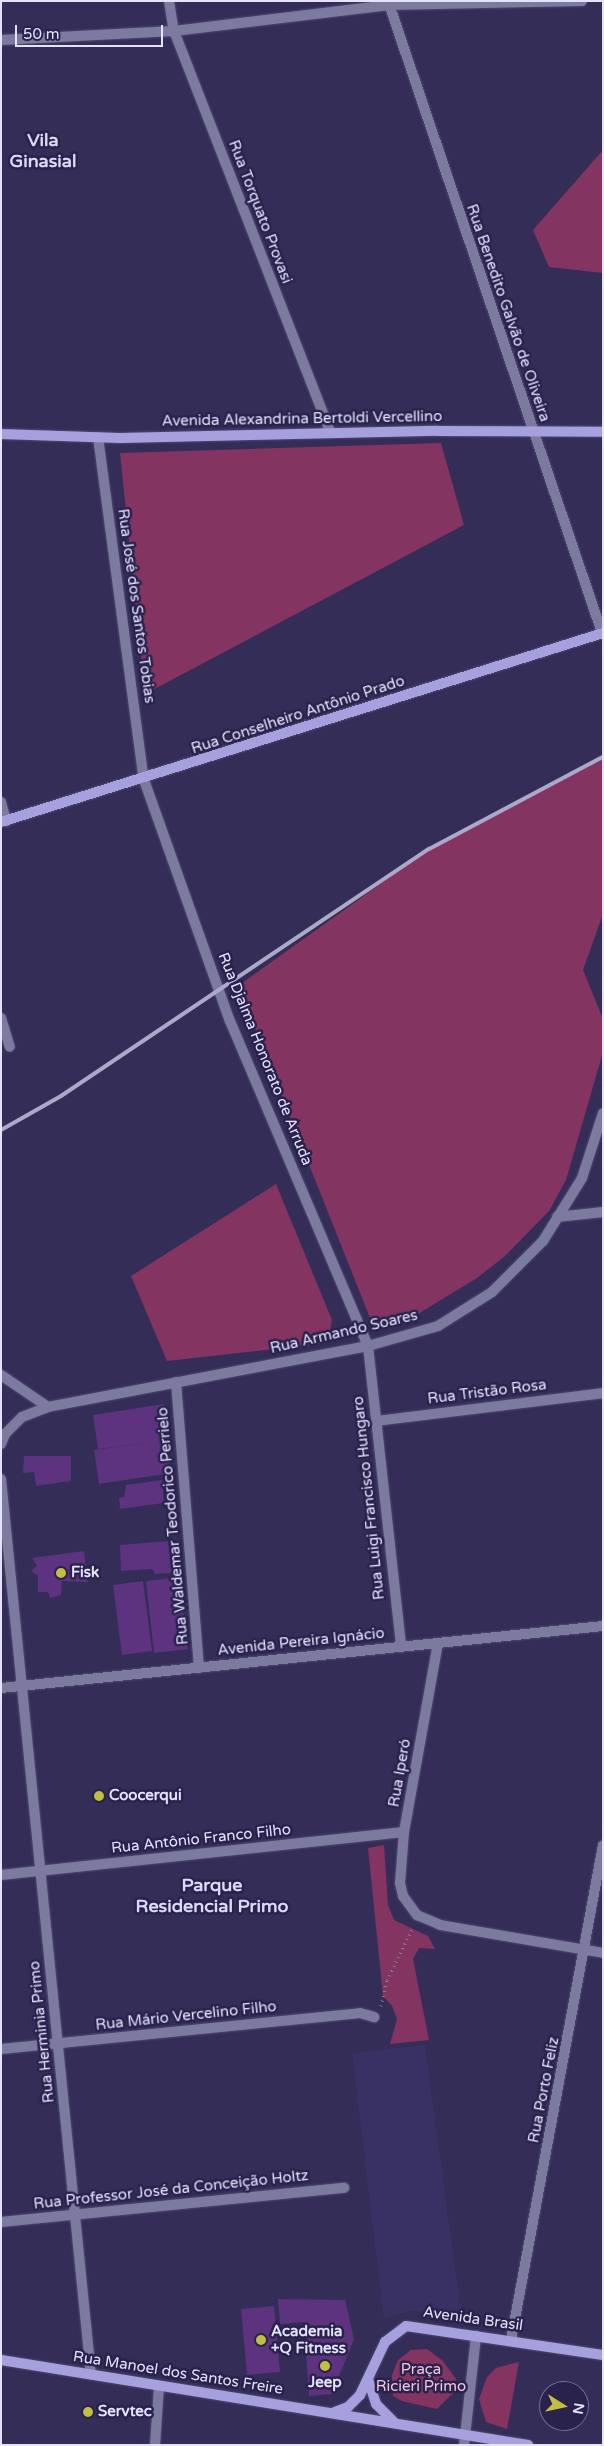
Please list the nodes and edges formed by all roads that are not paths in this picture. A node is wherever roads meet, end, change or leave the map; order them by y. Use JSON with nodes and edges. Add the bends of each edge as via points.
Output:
{"nodes":[{"id":1,"x":169,"y":1,"type":"edge"},
{"id":2,"x":576,"y":1,"type":"edge"},
{"id":3,"x":582,"y":1,"type":"edge"},
{"id":4,"x":388,"y":3,"type":"edge"},
{"id":5,"x":174,"y":31,"type":"junction"},
{"id":6,"x":1,"y":40,"type":"edge"},
{"id":7,"x":532,"y":431,"type":"junction"},
{"id":8,"x":330,"y":432,"type":"junction"},
{"id":9,"x":603,"y":432,"type":"edge"},
{"id":10,"x":1,"y":434,"type":"edge"},
{"id":11,"x":98,"y":437,"type":"junction"},
{"id":12,"x":602,"y":633,"type":"edge"},
{"id":13,"x":144,"y":780,"type":"junction"},
{"id":14,"x":1,"y":802,"type":"edge"},
{"id":15,"x":4,"y":821,"type":"edge"},
{"id":16,"x":1,"y":1018,"type":"edge"},
{"id":17,"x":10,"y":1047,"type":"dead end"},
{"id":18,"x":603,"y":1113,"type":"edge"},
{"id":19,"x":603,"y":1212,"type":"edge"},
{"id":20,"x":557,"y":1217,"type":"junction"},
{"id":21,"x":368,"y":1346,"type":"junction"},
{"id":22,"x":1,"y":1375,"type":"edge"},
{"id":23,"x":176,"y":1382,"type":"junction"},
{"id":24,"x":603,"y":1393,"type":"edge"},
{"id":25,"x":48,"y":1407,"type":"junction"},
{"id":26,"x":376,"y":1421,"type":"junction"},
{"id":27,"x":1,"y":1444,"type":"edge"},
{"id":28,"x":1,"y":1479,"type":"edge"},
{"id":29,"x":603,"y":1626,"type":"edge"},
{"id":30,"x":438,"y":1643,"type":"junction"},
{"id":31,"x":401,"y":1647,"type":"junction"},
{"id":32,"x":199,"y":1668,"type":"junction"},
{"id":33,"x":22,"y":1686,"type":"junction"},
{"id":34,"x":1,"y":1688,"type":"edge"},
{"id":35,"x":404,"y":1832,"type":"junction"},
{"id":36,"x":603,"y":1845,"type":"edge"},
{"id":37,"x":41,"y":1871,"type":"junction"},
{"id":38,"x":1,"y":1875,"type":"edge"},
{"id":39,"x":586,"y":1950,"type":"junction"},
{"id":40,"x":603,"y":1953,"type":"edge"},
{"id":41,"x":374,"y":2017,"type":"road end"},
{"id":42,"x":58,"y":2044,"type":"junction"},
{"id":43,"x":1,"y":2049,"type":"edge"},
{"id":44,"x":344,"y":2188,"type":"dead end"},
{"id":45,"x":75,"y":2214,"type":"junction"},
{"id":46,"x":1,"y":2222,"type":"edge"},
{"id":47,"x":476,"y":2336,"type":"junction"},
{"id":48,"x":512,"y":2340,"type":"junction"},
{"id":49,"x":603,"y":2354,"type":"edge"},
{"id":50,"x":1,"y":2360,"type":"edge"},
{"id":51,"x":91,"y":2374,"type":"junction"},
{"id":52,"x":368,"y":2378,"type":"junction"},
{"id":53,"x":159,"y":2386,"type":"junction"},
{"id":54,"x":334,"y":2412,"type":"junction"},
{"id":55,"x":396,"y":2423,"type":"junction"},
{"id":56,"x":464,"y":2440,"type":"edge"},
{"id":57,"x":155,"y":2445,"type":"edge"},
{"id":58,"x":528,"y":2445,"type":"edge"}],
"edges":[{"from":1,"to":5,"type":"street","name":"Rua Torquato Provasi"},
{"from":2,"to":3,"type":"street"},
{"from":2,"to":4,"type":"street"},
{"from":4,"to":5,"type":"street"},
{"from":4,"to":7,"type":"street","name":"Rua Benedito Galvão de Oliveira"},
{"from":5,"to":6,"type":"street"},
{"from":5,"to":8,"type":"street","name":"Rua Torquato Provasi"},
{"from":7,"to":8,"type":"main road","name":"Avenida Alexandrina Bertoldi Vercellino"},
{"from":7,"to":9,"type":"main road","name":"Avenida Alexandrina Bertoldi Vercellino"},
{"from":7,"to":12,"type":"street","name":"Rua Benedito Galvão de Oliveira"},
{"from":8,"to":11,"type":"main road","name":"Avenida Alexandrina Bertoldi Vercellino"},
{"from":10,"to":11,"type":"main road","name":"Avenida Alexandrina Bertoldi Vercellino"},
{"from":11,"to":13,"type":"street","name":"Rua José dos Santos Tobias"},
{"from":12,"to":13,"type":"main road","name":"Rua Conselheiro Antônio Prado"},
{"from":13,"to":15,"type":"main road","name":"Rua Conselheiro Antônio Prado"},
{"from":13,"to":21,"type":"street","name":"Rua Djalma Honorato de Arruda","via":[[230,1021]]},
{"from":14,"to":15,"type":"street"},
{"from":16,"to":17,"type":"street"},
{"from":18,"to":20,"type":"street","name":"Rua Armando Soares","via":[[582,1178]]},
{"from":19,"to":20,"type":"street"},
{"from":20,"to":21,"type":"street","name":"Rua Armando Soares","via":[[542,1242],[488,1295],[438,1326]]},
{"from":21,"to":23,"type":"street","name":"Rua Armando Soares"},
{"from":21,"to":26,"type":"street","name":"Rua Luigi Francisco Hungaro"},
{"from":22,"to":25,"type":"street"},
{"from":23,"to":25,"type":"street","name":"Rua Armando Soares"},
{"from":23,"to":32,"type":"street","name":"Rua Waldemar Teodorico Perrielo"},
{"from":24,"to":26,"type":"street","name":"Rua Tristão Rosa"},
{"from":25,"to":27,"type":"street","name":"Rua Armando Soares","via":[[29,1413],[16,1422]]},
{"from":26,"to":31,"type":"street","name":"Rua Luigi Francisco Hungaro"},
{"from":28,"to":33,"type":"street","name":"Rua Herminia Primo"},
{"from":29,"to":30,"type":"street","name":"Avenida Pereira Ignácio"},
{"from":30,"to":31,"type":"street","name":"Avenida Pereira Ignácio"},
{"from":30,"to":35,"type":"street","name":"Rua Iperó"},
{"from":31,"to":32,"type":"street","name":"Avenida Pereira Ignácio"},
{"from":32,"to":33,"type":"street","name":"Avenida Pereira Ignácio"},
{"from":33,"to":34,"type":"street","name":"Avenida Pereira Ignácio"},
{"from":33,"to":37,"type":"street","name":"Rua Herminia Primo"},
{"from":35,"to":37,"type":"street","name":"Rua Antônio Franco Filho"},
{"from":35,"to":39,"type":"street","name":"Rua Iperó","via":[[400,1883],[417,1915],[440,1925]]},
{"from":36,"to":39,"type":"street","name":"Rua Porto Feliz"},
{"from":37,"to":38,"type":"street","name":"Rua Antônio Franco Filho"},
{"from":37,"to":42,"type":"street","name":"Rua Herminia Primo"},
{"from":39,"to":40,"type":"street"},
{"from":39,"to":48,"type":"street","name":"Rua Porto Feliz"},
{"from":41,"to":42,"type":"street","name":"Rua Mário Vercelino Filho","via":[[360,2013]]},
{"from":42,"to":43,"type":"street","name":"Rua Mário Vercelino Filho"},
{"from":42,"to":45,"type":"street","name":"Rua Herminia Primo"},
{"from":44,"to":45,"type":"street","name":"Rua Professor José da Conceição Holtz"},
{"from":45,"to":46,"type":"street","name":"Rua Professor José da Conceição Holtz"},
{"from":45,"to":51,"type":"street","name":"Rua Herminia Primo"},
{"from":47,"to":48,"type":"main road","name":"Avenida Brasil"},
{"from":47,"to":52,"type":"main road","name":"Avenida Brasil","via":[[413,2326],[403,2328],[385,2342]]},
{"from":47,"to":56,"type":"street"},
{"from":48,"to":49,"type":"main road","name":"Avenida Brasil"},
{"from":50,"to":51,"type":"main road","name":"Rua Manoel dos Santos Freire"},
{"from":51,"to":53,"type":"main road","name":"Rua Manoel dos Santos Freire"},
{"from":52,"to":54,"type":"main road","name":"Avenida Brasil","via":[[352,2403]]},
{"from":52,"to":55,"type":"main road","via":[[378,2408]]},
{"from":53,"to":54,"type":"main road","name":"Rua Manoel dos Santos Freire"},
{"from":53,"to":57,"type":"street"},
{"from":54,"to":55,"type":"main road","name":"Rua Manoel dos Santos Freire"},
{"from":55,"to":56,"type":"main road","name":"Rua Manoel dos Santos Freire"},
{"from":56,"to":58,"type":"main road","name":"Rua Manoel dos Santos Freire"}]}
